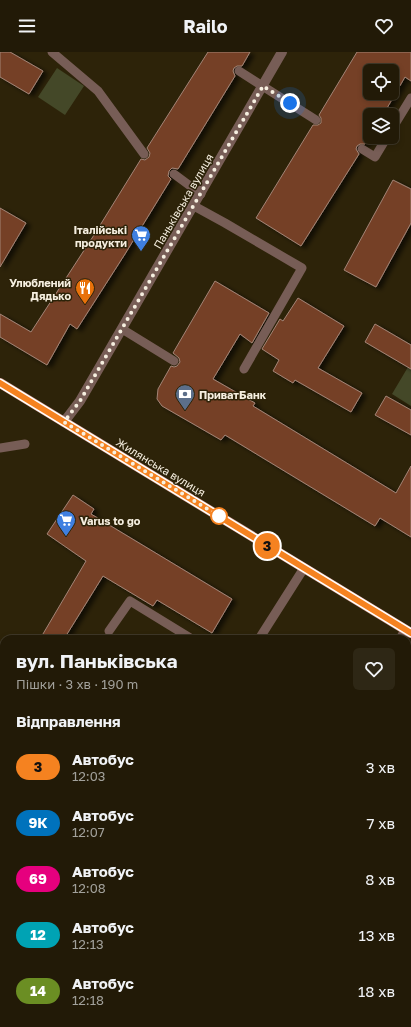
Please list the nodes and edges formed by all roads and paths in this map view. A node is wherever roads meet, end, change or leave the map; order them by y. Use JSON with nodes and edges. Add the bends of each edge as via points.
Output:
{"nodes":[{"id":1,"x":52,"y":52,"type":"edge"},
{"id":2,"x":282,"y":52,"type":"edge"},
{"id":3,"x":239,"y":70,"type":"dead end"},
{"id":4,"x":263,"y":86,"type":"junction"},
{"id":5,"x":411,"y":98,"type":"edge"},
{"id":6,"x":399,"y":118,"type":"edge"},
{"id":7,"x":316,"y":120,"type":"dead end"},
{"id":8,"x":383,"y":144,"type":"edge"},
{"id":9,"x":362,"y":149,"type":"dead end"},
{"id":10,"x":144,"y":154,"type":"dead end"},
{"id":11,"x":174,"y":174,"type":"dead end"},
{"id":12,"x":200,"y":194,"type":"junction"},
{"id":13,"x":194,"y":206,"type":"junction"},
{"id":14,"x":122,"y":329,"type":"junction"},
{"id":15,"x":174,"y":361,"type":"dead end"},
{"id":16,"x":244,"y":369,"type":"dead end"},
{"id":17,"x":0,"y":383,"type":"edge"},
{"id":18,"x":64,"y":422,"type":"junction"},
{"id":19,"x":25,"y":444,"type":"dead end"},
{"id":20,"x":0,"y":448,"type":"edge"},
{"id":21,"x":304,"y":568,"type":"junction"},
{"id":22,"x":109,"y":631,"type":"dead end"},
{"id":23,"x":408,"y":632,"type":"edge"},
{"id":24,"x":185,"y":635,"type":"edge"},
{"id":25,"x":262,"y":635,"type":"edge"}],
"edges":[{"from":1,"to":10,"type":"lane","via":[[98,91]]},
{"from":2,"to":4,"type":"street","name":"Паньківська вулиця"},
{"from":3,"to":4,"type":"lane"},
{"from":4,"to":7,"type":"lane"},
{"from":4,"to":12,"type":"street","name":"Паньківська вулиця"},
{"from":5,"to":6,"type":"lane"},
{"from":8,"to":9,"type":"lane","via":[[375,157]]},
{"from":11,"to":12,"type":"lane"},
{"from":12,"to":13,"type":"street","name":"Паньківська вулиця"},
{"from":13,"to":14,"type":"street","name":"Паньківська вулиця"},
{"from":13,"to":16,"type":"lane","via":[[302,268]]},
{"from":14,"to":15,"type":"lane"},
{"from":14,"to":18,"type":"street","name":"Паньківська вулиця","via":[[80,401]]},
{"from":17,"to":18,"type":"main road","name":"Жилянська вулиця"},
{"from":18,"to":21,"type":"main road","name":"Жилянська вулиця"},
{"from":19,"to":20,"type":"lane"},
{"from":21,"to":23,"type":"main road","name":"Жилянська вулиця"},
{"from":21,"to":25,"type":"lane"},
{"from":22,"to":24,"type":"lane","via":[[130,601]]}]}
